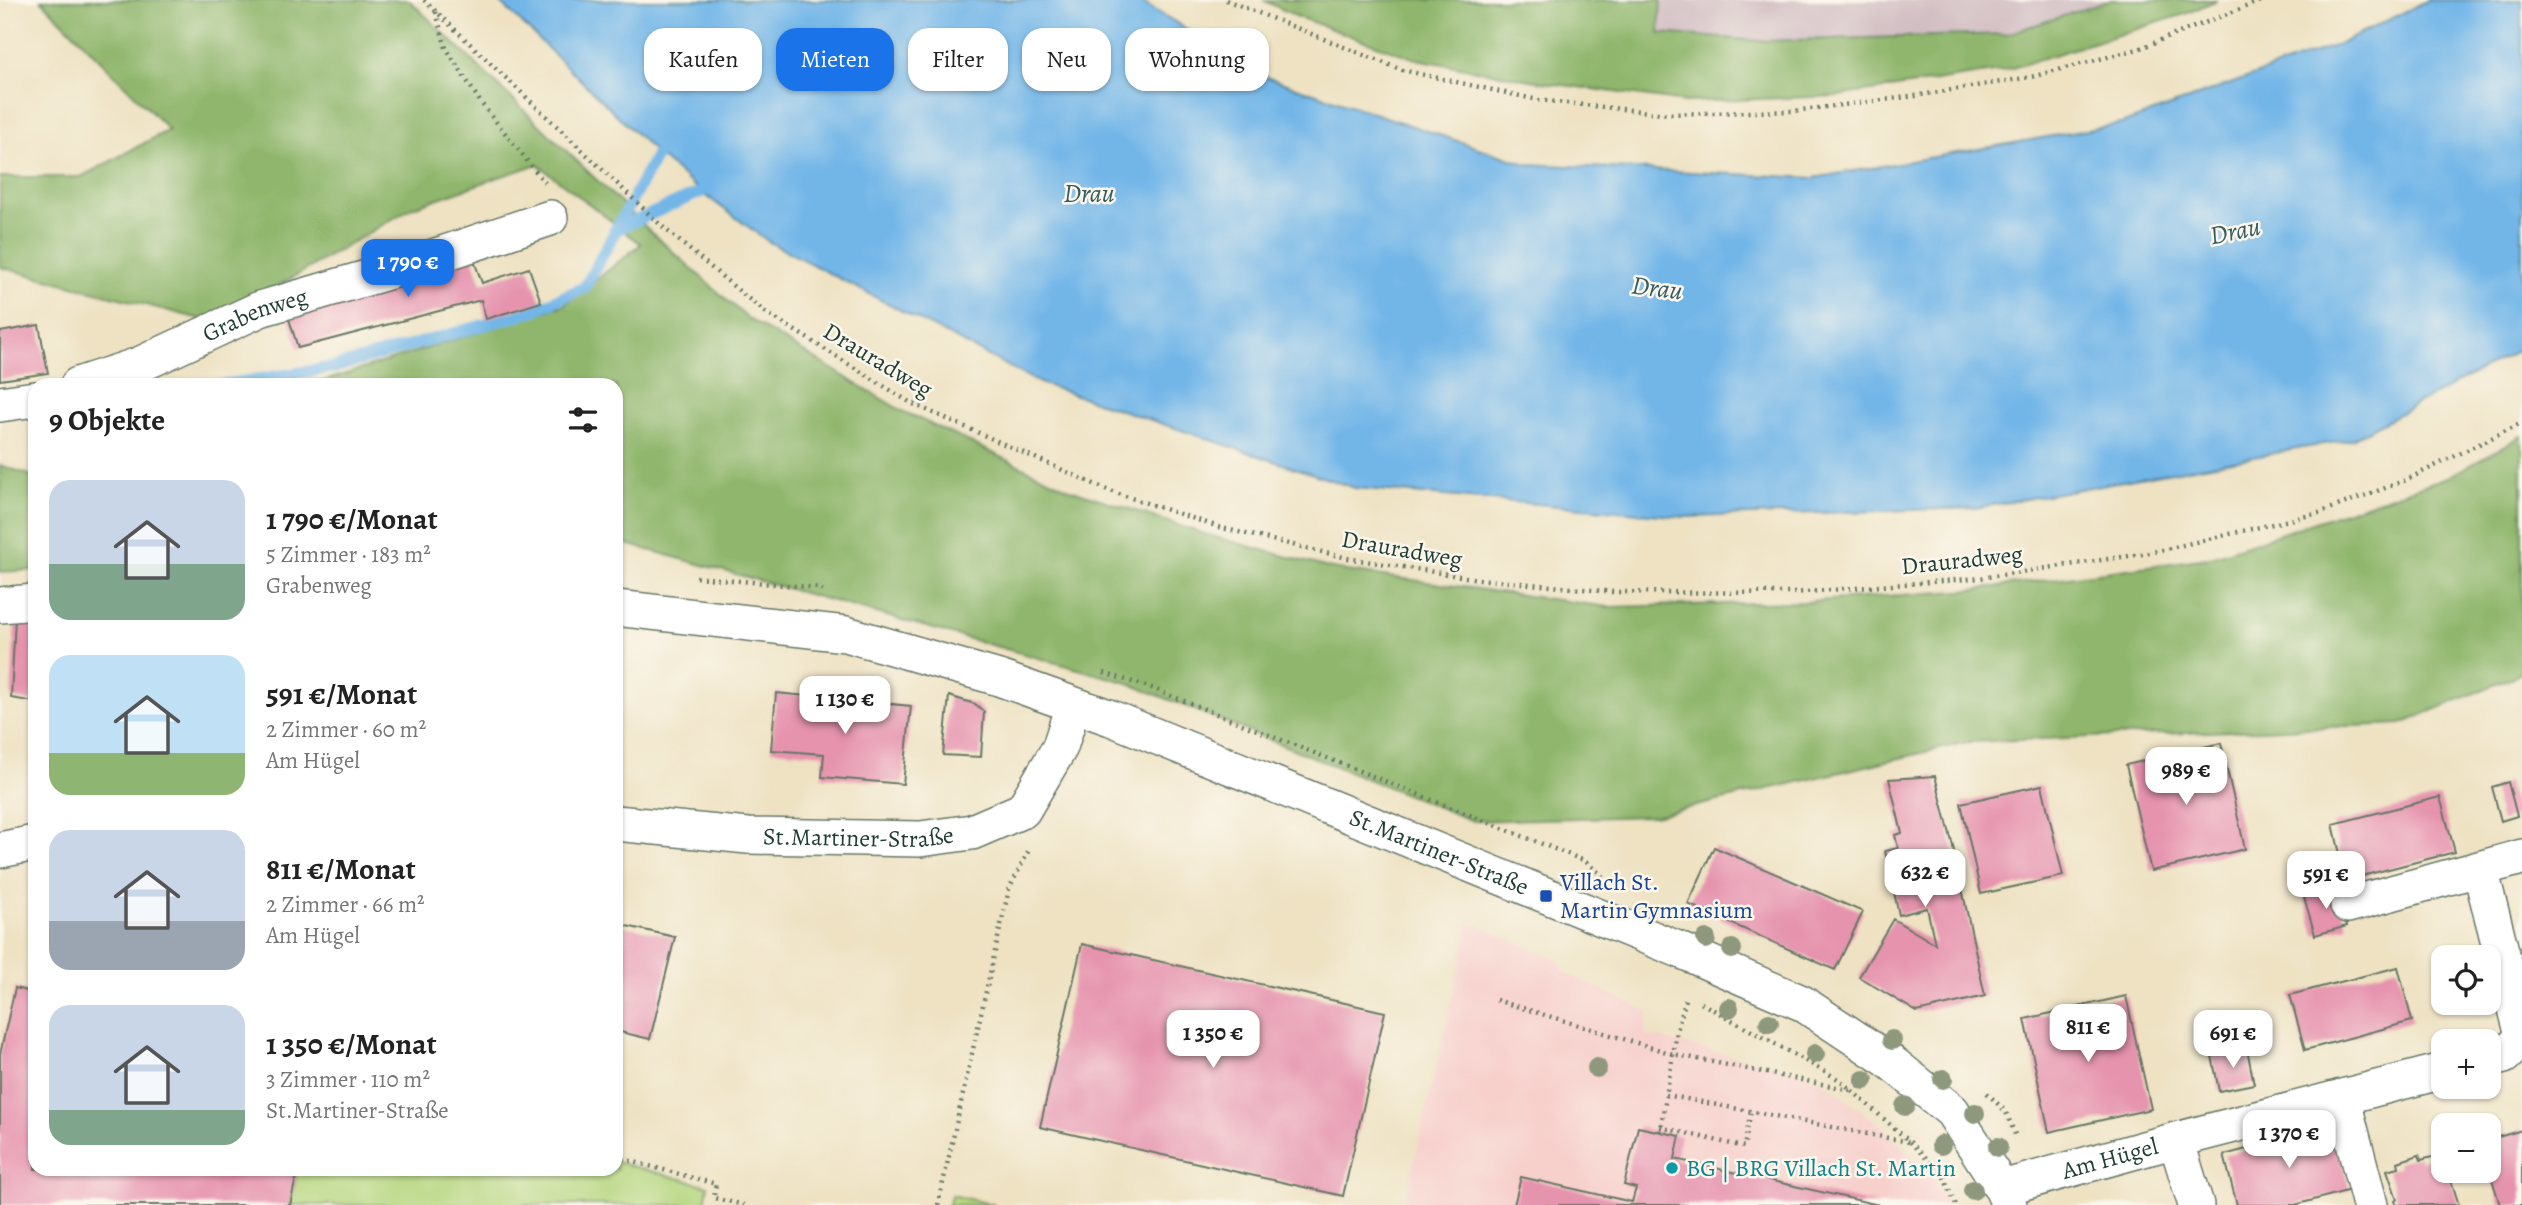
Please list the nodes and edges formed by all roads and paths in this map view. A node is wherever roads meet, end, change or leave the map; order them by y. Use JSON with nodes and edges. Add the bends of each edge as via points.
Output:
{"nodes":[{"id":1,"x":424,"y":0,"type":"edge"},
{"id":2,"x":1226,"y":0,"type":"edge"},
{"id":3,"x":2263,"y":0,"type":"edge"},
{"id":4,"x":436,"y":12,"type":"junction"},
{"id":5,"x":550,"y":218,"type":"joint"},
{"id":6,"x":99,"y":378,"type":"edge"},
{"id":7,"x":28,"y":400,"type":"edge"},
{"id":8,"x":0,"y":404,"type":"edge"},
{"id":9,"x":2522,"y":423,"type":"edge"},
{"id":10,"x":28,"y":603,"type":"edge"},
{"id":11,"x":0,"y":605,"type":"edge"},
{"id":12,"x":623,"y":609,"type":"edge"},
{"id":13,"x":1073,"y":705,"type":"junction"},
{"id":14,"x":623,"y":824,"type":"edge"},
{"id":15,"x":1037,"y":837,"type":"dead end"},
{"id":16,"x":28,"y":844,"type":"edge"},
{"id":17,"x":0,"y":850,"type":"edge"},
{"id":18,"x":2522,"y":857,"type":"edge"},
{"id":19,"x":2480,"y":869,"type":"junction"},
{"id":20,"x":2348,"y":905,"type":"dead end"},
{"id":21,"x":1677,"y":991,"type":"dead end"},
{"id":22,"x":1687,"y":995,"type":"junction"},
{"id":23,"x":1496,"y":1000,"type":"dead end"},
{"id":24,"x":2522,"y":1032,"type":"edge"},
{"id":25,"x":2522,"y":1039,"type":"edge"},
{"id":26,"x":1673,"y":1054,"type":"junction"},
{"id":27,"x":2501,"y":1057,"type":"edge"},
{"id":28,"x":2431,"y":1074,"type":"edge"},
{"id":29,"x":1852,"y":1091,"type":"junction"},
{"id":30,"x":1666,"y":1095,"type":"junction"},
{"id":31,"x":2342,"y":1097,"type":"junction"},
{"id":32,"x":1751,"y":1111,"type":"junction"},
{"id":33,"x":2176,"y":1140,"type":"junction"},
{"id":34,"x":1910,"y":1142,"type":"junction"},
{"id":35,"x":623,"y":1159,"type":"edge"},
{"id":36,"x":2006,"y":1197,"type":"edge"},
{"id":37,"x":744,"y":1205,"type":"edge"},
{"id":38,"x":938,"y":1205,"type":"edge"},
{"id":39,"x":1956,"y":1205,"type":"edge"},
{"id":40,"x":2196,"y":1205,"type":"edge"},
{"id":41,"x":2370,"y":1205,"type":"edge"}],
"edges":[{"from":1,"to":4,"type":"path","name":"Drauradweg"},
{"from":2,"to":3,"type":"path","via":[[1402,70],[1538,100],[1667,114],[1794,111],[2031,77],[2138,49]]},
{"from":4,"to":5,"type":"path","via":[[446,48],[481,103],[566,209]]},
{"from":4,"to":9,"type":"path","name":"Drauradweg","via":[[665,229],[762,310],[911,403],[1110,491],[1222,528],[1347,558],[1478,579],[1614,592],[1793,593],[1980,578],[2149,553],[2319,513],[2406,480]]},
{"from":5,"to":6,"type":"street","name":"Grabenweg","via":[[260,309],[139,365]]},
{"from":7,"to":8,"type":"street"},
{"from":10,"to":11,"type":"street"},
{"from":12,"to":13,"type":"street","name":"St.Martiner-Straße","via":[[846,634],[999,678]]},
{"from":13,"to":14,"type":"street","name":"St.Martiner-Straße","via":[[1060,747],[1023,810],[972,832],[920,839],[748,836]]},
{"from":13,"to":36,"type":"street","name":"St.Martiner-Straße","via":[[1614,922],[1802,1003],[1888,1060],[1952,1111]]},
{"from":15,"to":38,"type":"path","via":[[1009,889]]},
{"from":16,"to":17,"type":"street"},
{"from":18,"to":19,"type":"street"},
{"from":19,"to":20,"type":"street"},
{"from":19,"to":24,"type":"street"},
{"from":21,"to":22,"type":"path"},
{"from":22,"to":26,"type":"path"},
{"from":22,"to":29,"type":"path"},
{"from":23,"to":26,"type":"path"},
{"from":25,"to":27,"type":"street"},
{"from":26,"to":29,"type":"path"},
{"from":26,"to":30,"type":"path"},
{"from":28,"to":31,"type":"street","name":"Am Hügel"},
{"from":29,"to":34,"type":"path"},
{"from":30,"to":32,"type":"path"},
{"from":30,"to":32,"type":"path","via":[[1660,1129],[1744,1147]]},
{"from":31,"to":33,"type":"street","name":"Am Hügel"},
{"from":31,"to":41,"type":"street"},
{"from":32,"to":34,"type":"path"},
{"from":33,"to":36,"type":"street","name":"Am Hügel"},
{"from":33,"to":40,"type":"street","name":"Am Hügel"},
{"from":34,"to":39,"type":"path","via":[[1943,1175]]},
{"from":35,"to":37,"type":"path","via":[[716,1184],[714,1198]]}]}
